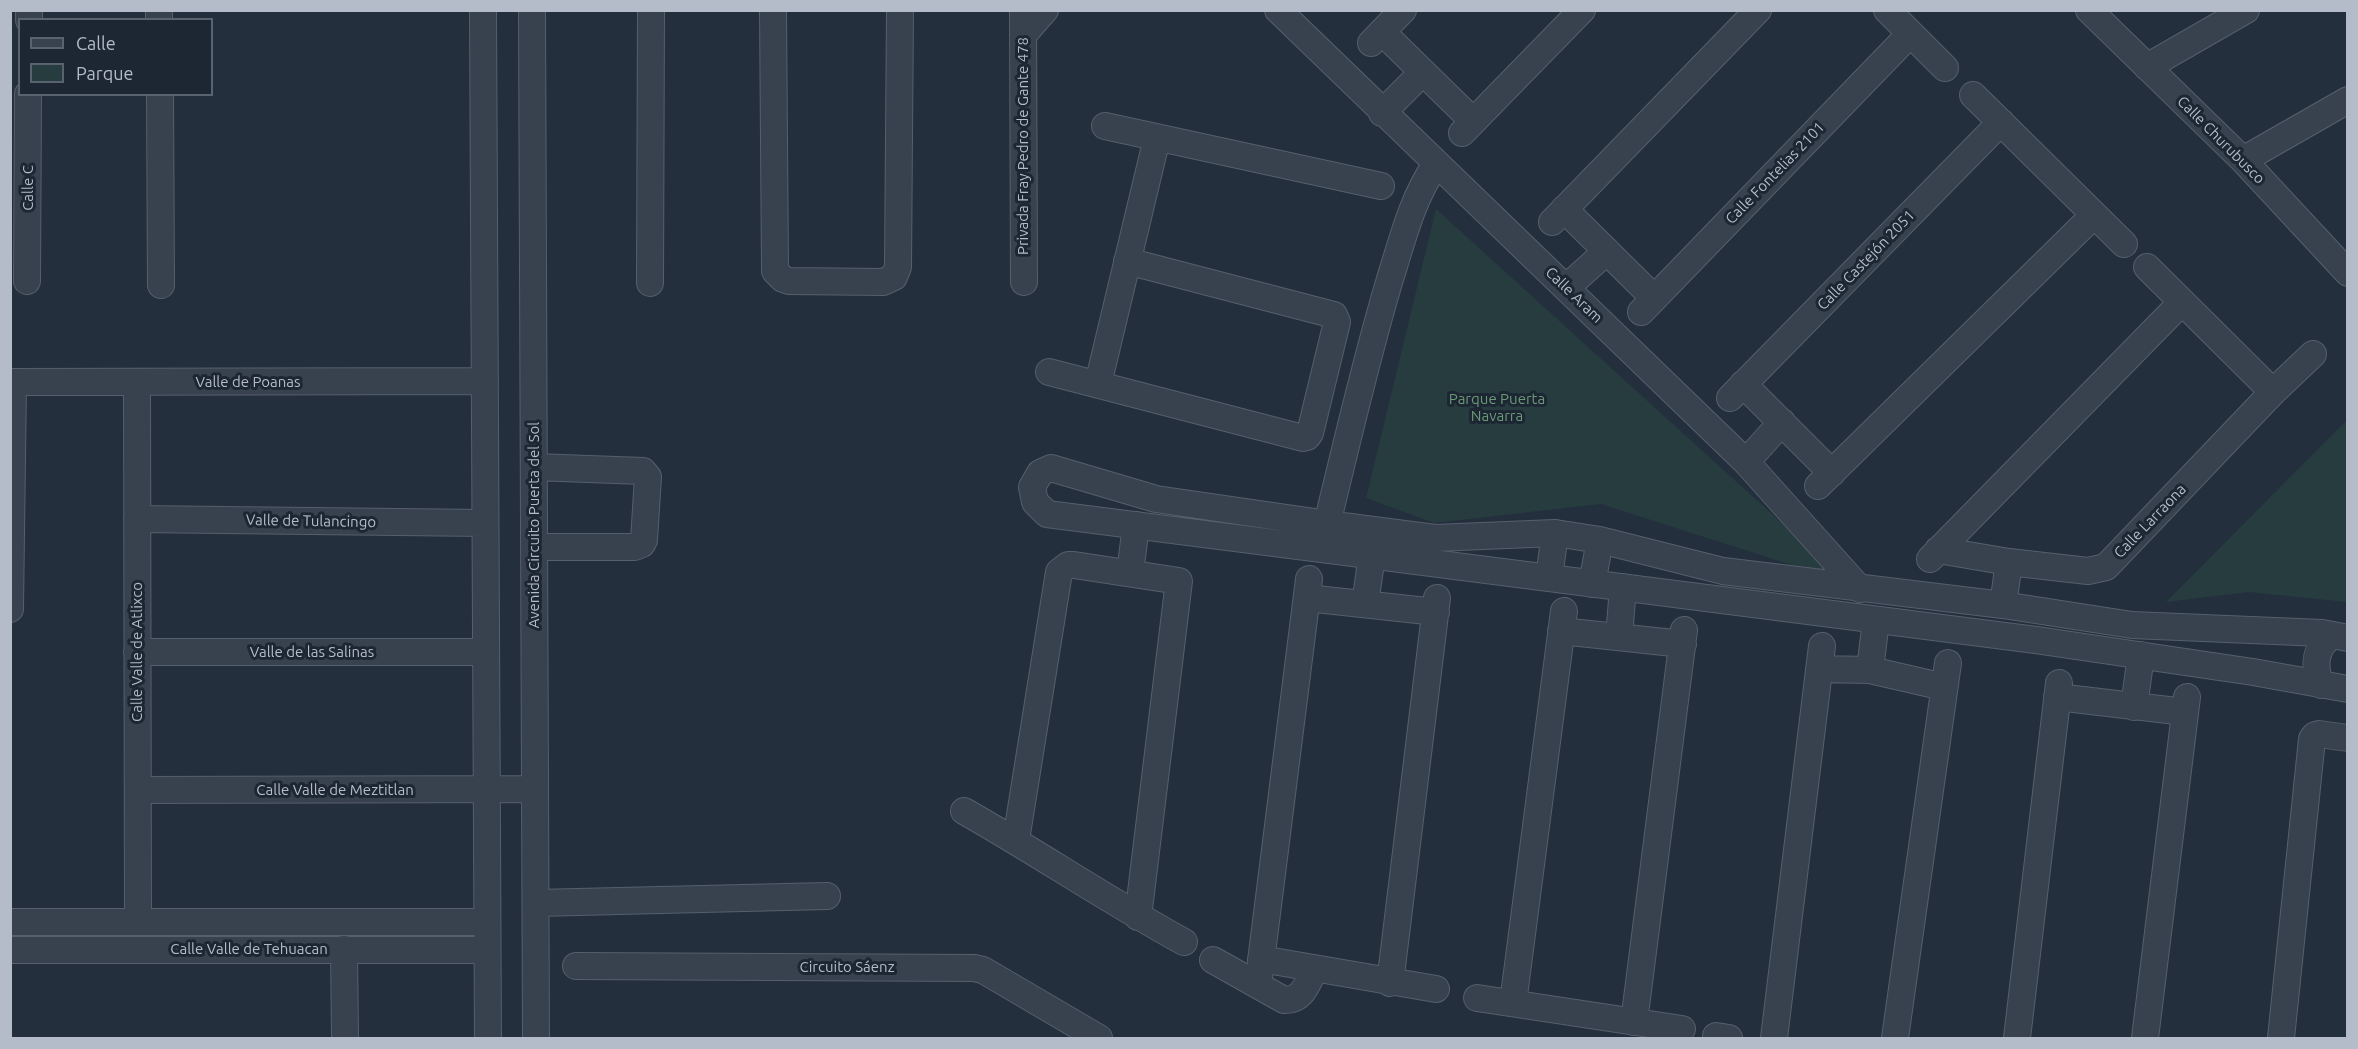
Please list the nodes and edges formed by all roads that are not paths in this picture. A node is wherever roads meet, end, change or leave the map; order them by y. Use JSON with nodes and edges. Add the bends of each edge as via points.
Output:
{"nodes":[{"id":1,"x":483,"y":10,"type":"edge"},
{"id":2,"x":532,"y":10,"type":"edge"},
{"id":3,"x":651,"y":10,"type":"edge"},
{"id":4,"x":773,"y":10,"type":"edge"},
{"id":5,"x":900,"y":10,"type":"edge"},
{"id":6,"x":1045,"y":10,"type":"edge"},
{"id":7,"x":1278,"y":10,"type":"edge"},
{"id":8,"x":1403,"y":10,"type":"edge"},
{"id":9,"x":1582,"y":10,"type":"edge"},
{"id":10,"x":1758,"y":10,"type":"edge"},
{"id":11,"x":1887,"y":10,"type":"edge"},
{"id":12,"x":2089,"y":10,"type":"edge"},
{"id":13,"x":2246,"y":10,"type":"edge"},
{"id":14,"x":1023,"y":23,"type":"edge"},
{"id":15,"x":1910,"y":34,"type":"junction"},
{"id":16,"x":2147,"y":67,"type":"junction"},
{"id":17,"x":1945,"y":68,"type":"dead end"},
{"id":18,"x":1423,"y":72,"type":"junction"},
{"id":19,"x":1973,"y":95,"type":"dead end"},
{"id":20,"x":28,"y":96,"type":"edge"},
{"id":21,"x":160,"y":96,"type":"edge"},
{"id":22,"x":2348,"y":100,"type":"edge"},
{"id":23,"x":1382,"y":113,"type":"junction"},
{"id":24,"x":2001,"y":122,"type":"junction"},
{"id":25,"x":1105,"y":126,"type":"dead end"},
{"id":26,"x":1157,"y":138,"type":"junction"},
{"id":27,"x":2242,"y":160,"type":"junction"},
{"id":28,"x":1436,"y":164,"type":"junction"},
{"id":29,"x":1381,"y":186,"type":"dead end"},
{"id":30,"x":2093,"y":216,"type":"junction"},
{"id":31,"x":2124,"y":244,"type":"dead end"},
{"id":32,"x":1607,"y":251,"type":"junction"},
{"id":33,"x":1127,"y":261,"type":"junction"},
{"id":34,"x":2344,"y":266,"type":"edge"},
{"id":35,"x":2147,"y":267,"type":"dead end"},
{"id":36,"x":27,"y":281,"type":"dead end"},
{"id":37,"x":1024,"y":282,"type":"dead end"},
{"id":38,"x":650,"y":283,"type":"dead end"},
{"id":39,"x":161,"y":285,"type":"dead end"},
{"id":40,"x":1567,"y":287,"type":"junction"},
{"id":41,"x":2182,"y":302,"type":"junction"},
{"id":42,"x":2313,"y":354,"type":"dead end"},
{"id":43,"x":1049,"y":372,"type":"dead end"},
{"id":44,"x":1325,"y":376,"type":"junction"},
{"id":45,"x":485,"y":381,"type":"junction"},
{"id":46,"x":12,"y":382,"type":"edge"},
{"id":47,"x":137,"y":382,"type":"junction"},
{"id":48,"x":1098,"y":384,"type":"junction"},
{"id":49,"x":1361,"y":386,"type":"junction"},
{"id":50,"x":2273,"y":392,"type":"junction"},
{"id":51,"x":1782,"y":422,"type":"junction"},
{"id":52,"x":1746,"y":462,"type":"junction"},
{"id":53,"x":534,"y":467,"type":"junction"},
{"id":54,"x":137,"y":519,"type":"junction"},
{"id":55,"x":485,"y":523,"type":"junction"},
{"id":56,"x":1327,"y":524,"type":"junction"},
{"id":57,"x":1136,"y":525,"type":"junction"},
{"id":58,"x":1556,"y":533,"type":"junction"},
{"id":59,"x":1600,"y":540,"type":"junction"},
{"id":60,"x":534,"y":547,"type":"junction"},
{"id":61,"x":1372,"y":555,"type":"junction"},
{"id":62,"x":2009,"y":562,"type":"junction"},
{"id":63,"x":1130,"y":573,"type":"junction"},
{"id":64,"x":1549,"y":578,"type":"junction"},
{"id":65,"x":1592,"y":584,"type":"junction"},
{"id":66,"x":1623,"y":587,"type":"junction"},
{"id":67,"x":1860,"y":589,"type":"junction"},
{"id":68,"x":1365,"y":604,"type":"junction"},
{"id":69,"x":2003,"y":605,"type":"junction"},
{"id":70,"x":10,"y":609,"type":"edge"},
{"id":71,"x":1875,"y":620,"type":"junction"},
{"id":72,"x":2340,"y":636,"type":"edge"},
{"id":73,"x":1618,"y":637,"type":"junction"},
{"id":74,"x":138,"y":652,"type":"junction"},
{"id":75,"x":486,"y":652,"type":"junction"},
{"id":76,"x":2141,"y":655,"type":"junction"},
{"id":77,"x":1870,"y":670,"type":"junction"},
{"id":78,"x":2340,"y":687,"type":"edge"},
{"id":79,"x":2134,"y":706,"type":"junction"},
{"id":80,"x":2348,"y":738,"type":"edge"},
{"id":81,"x":487,"y":789,"type":"junction"},
{"id":82,"x":533,"y":789,"type":"junction"},
{"id":83,"x":138,"y":790,"type":"junction"},
{"id":84,"x":964,"y":811,"type":"dead end"},
{"id":85,"x":1016,"y":840,"type":"junction"},
{"id":86,"x":827,"y":896,"type":"dead end"},
{"id":87,"x":536,"y":903,"type":"junction"},
{"id":88,"x":1138,"y":917,"type":"junction"},
{"id":89,"x":10,"y":922,"type":"edge"},
{"id":90,"x":71,"y":922,"type":"junction"},
{"id":91,"x":138,"y":922,"type":"junction"},
{"id":92,"x":487,"y":922,"type":"junction"},
{"id":93,"x":1184,"y":942,"type":"dead end"},
{"id":94,"x":344,"y":949,"type":"junction"},
{"id":95,"x":10,"y":950,"type":"edge"},
{"id":96,"x":71,"y":950,"type":"junction"},
{"id":97,"x":487,"y":950,"type":"junction"},
{"id":98,"x":1261,"y":959,"type":"junction"},
{"id":99,"x":1212,"y":960,"type":"dead end"},
{"id":100,"x":576,"y":966,"type":"dead end"},
{"id":101,"x":1315,"y":969,"type":"junction"},
{"id":102,"x":1390,"y":983,"type":"junction"},
{"id":103,"x":1258,"y":985,"type":"junction"},
{"id":104,"x":1436,"y":989,"type":"dead end"},
{"id":105,"x":1477,"y":998,"type":"dead end"},
{"id":106,"x":1513,"y":1002,"type":"junction"},
{"id":107,"x":1634,"y":1022,"type":"junction"},
{"id":108,"x":1682,"y":1029,"type":"dead end"},
{"id":109,"x":345,"y":1038,"type":"edge"},
{"id":110,"x":488,"y":1038,"type":"edge"},
{"id":111,"x":536,"y":1038,"type":"edge"},
{"id":112,"x":1099,"y":1038,"type":"edge"},
{"id":113,"x":1774,"y":1038,"type":"edge"},
{"id":114,"x":1895,"y":1038,"type":"edge"},
{"id":115,"x":2017,"y":1038,"type":"edge"},
{"id":116,"x":2145,"y":1038,"type":"edge"},
{"id":117,"x":2281,"y":1038,"type":"edge"}],
"edges":[{"from":1,"to":45,"type":"street"},
{"from":2,"to":53,"type":"street","name":"Avenida Circuito Puerta del Sol"},
{"from":3,"to":38,"type":"street"},
{"from":4,"to":5,"type":"street","via":[[774,271],[789,281],[882,282],[894,278],[898,267]]},
{"from":6,"to":14,"type":"street"},
{"from":7,"to":23,"type":"street","name":"Calle Aram"},
{"from":8,"to":18,"type":"street","via":[[1377,38]]},
{"from":9,"to":18,"type":"street","via":[[1468,127]]},
{"from":10,"to":32,"type":"street","via":[[1558,215]]},
{"from":11,"to":15,"type":"street"},
{"from":12,"to":16,"type":"street","name":"Calle Churubusco"},
{"from":13,"to":16,"type":"street"},
{"from":14,"to":37,"type":"street","name":"Privada Fray Pedro de Gante 478"},
{"from":15,"to":17,"type":"street"},
{"from":15,"to":32,"type":"street","name":"Calle Fontelias 2101","via":[[1647,305]]},
{"from":16,"to":27,"type":"street","name":"Calle Churubusco"},
{"from":18,"to":23,"type":"street"},
{"from":19,"to":24,"type":"street"},
{"from":20,"to":36,"type":"street","name":"Calle C"},
{"from":21,"to":39,"type":"street"},
{"from":22,"to":27,"type":"street"},
{"from":23,"to":28,"type":"street","name":"Calle Aram"},
{"from":24,"to":30,"type":"street"},
{"from":24,"to":51,"type":"street","name":"Calle Castejón 2051","via":[[1737,391]]},
{"from":25,"to":26,"type":"street"},
{"from":26,"to":29,"type":"street"},
{"from":26,"to":33,"type":"street"},
{"from":27,"to":34,"type":"street","name":"Calle Churubusco"},
{"from":28,"to":40,"type":"street","name":"Calle Aram"},
{"from":28,"to":49,"type":"street","via":[[1413,205]]},
{"from":30,"to":31,"type":"street"},
{"from":30,"to":51,"type":"street","via":[[1825,479]]},
{"from":32,"to":40,"type":"street"},
{"from":33,"to":44,"type":"street","via":[[1334,315],[1337,322]]},
{"from":33,"to":48,"type":"street"},
{"from":35,"to":41,"type":"street"},
{"from":40,"to":52,"type":"street","name":"Calle Aram"},
{"from":41,"to":50,"type":"street"},
{"from":41,"to":62,"type":"street","name":"Calle Larraona","via":[[1932,556]]},
{"from":42,"to":50,"type":"street","name":"Calle Larraona"},
{"from":43,"to":48,"type":"street"},
{"from":44,"to":48,"type":"street","via":[[1310,433],[1303,438]]},
{"from":44,"to":49,"type":"street"},
{"from":45,"to":47,"type":"street","name":"Valle de Poanas"},
{"from":45,"to":55,"type":"street"},
{"from":46,"to":47,"type":"street","name":"Valle de Poanas"},
{"from":46,"to":70,"type":"street"},
{"from":47,"to":54,"type":"street","name":"Calle Valle de Atlixco"},
{"from":49,"to":56,"type":"street"},
{"from":50,"to":62,"type":"street","name":"Calle Larraona","via":[[2106,567],[2088,571]]},
{"from":51,"to":52,"type":"street"},
{"from":52,"to":67,"type":"street","name":"Calle Aram"},
{"from":53,"to":60,"type":"street","name":"Avenida Circuito Puerta del Sol"},
{"from":53,"to":60,"type":"street","via":[[643,471],[648,477],[642,544]]},
{"from":54,"to":55,"type":"street","name":"Valle de Tulancingo"},
{"from":54,"to":74,"type":"street","name":"Calle Valle de Atlixco"},
{"from":55,"to":75,"type":"street"},
{"from":56,"to":57,"type":"street","via":[[1156,499],[1051,468],[1040,473],[1032,487],[1035,502],[1047,514]]},
{"from":56,"to":58,"type":"street","via":[[1435,538]]},
{"from":57,"to":61,"type":"street"},
{"from":57,"to":63,"type":"street"},
{"from":58,"to":59,"type":"street"},
{"from":58,"to":64,"type":"street"},
{"from":59,"to":65,"type":"street"},
{"from":59,"to":67,"type":"street","via":[[1723,571]]},
{"from":60,"to":82,"type":"street","name":"Avenida Circuito Puerta del Sol"},
{"from":61,"to":64,"type":"street"},
{"from":61,"to":68,"type":"street"},
{"from":62,"to":69,"type":"street"},
{"from":63,"to":85,"type":"street","via":[[1074,565],[1059,572]]},
{"from":63,"to":88,"type":"street","via":[[1179,581]]},
{"from":64,"to":65,"type":"street"},
{"from":65,"to":66,"type":"street"},
{"from":66,"to":71,"type":"street"},
{"from":66,"to":73,"type":"street"},
{"from":67,"to":69,"type":"street"},
{"from":68,"to":98,"type":"street","via":[[1308,588]]},
{"from":68,"to":102,"type":"street","via":[[1436,605]]},
{"from":69,"to":72,"type":"street","via":[[2132,625]]},
{"from":71,"to":76,"type":"street"},
{"from":71,"to":77,"type":"street"},
{"from":72,"to":78,"type":"street","via":[[2318,651],[2316,659]]},
{"from":73,"to":106,"type":"street","via":[[1562,621]]},
{"from":73,"to":107,"type":"street","via":[[1684,637]]},
{"from":74,"to":75,"type":"street","name":"Valle de las Salinas"},
{"from":74,"to":83,"type":"street","name":"Calle Valle de Atlixco"},
{"from":75,"to":81,"type":"street"},
{"from":76,"to":78,"type":"street"},
{"from":76,"to":79,"type":"street"},
{"from":77,"to":113,"type":"street","via":[[1821,658]]},
{"from":77,"to":114,"type":"street","via":[[1946,675]]},
{"from":79,"to":115,"type":"street","via":[[2058,690]]},
{"from":79,"to":116,"type":"street","via":[[2186,705]]},
{"from":80,"to":117,"type":"street","via":[[2319,734],[2312,739]]},
{"from":81,"to":82,"type":"street","name":"Calle Valle de Meztitlan"},
{"from":81,"to":83,"type":"street","name":"Calle Valle de Meztitlan"},
{"from":81,"to":92,"type":"street"},
{"from":82,"to":87,"type":"street","name":"Avenida Circuito Puerta del Sol"},
{"from":83,"to":91,"type":"street","name":"Calle Valle de Atlixco"},
{"from":84,"to":85,"type":"street"},
{"from":85,"to":88,"type":"street"},
{"from":86,"to":87,"type":"street"},
{"from":87,"to":111,"type":"street","name":"Avenida Circuito Puerta del Sol"},
{"from":88,"to":93,"type":"street"},
{"from":89,"to":90,"type":"street","name":"Calle Valle de Tehuacan"},
{"from":90,"to":91,"type":"street","name":"Calle Valle de Tehuacan"},
{"from":90,"to":96,"type":"street"},
{"from":91,"to":92,"type":"street","name":"Calle Valle de Tehuacan"},
{"from":92,"to":97,"type":"street"},
{"from":94,"to":96,"type":"street","name":"Calle Valle de Tehuacan"},
{"from":94,"to":97,"type":"street","name":"Calle Valle de Tehuacan"},
{"from":94,"to":109,"type":"street"},
{"from":95,"to":96,"type":"street","name":"Calle Valle de Tehuacan"},
{"from":97,"to":110,"type":"street"},
{"from":98,"to":101,"type":"street"},
{"from":98,"to":103,"type":"street"},
{"from":99,"to":103,"type":"street"},
{"from":100,"to":112,"type":"street","name":"Circuito Sáenz","via":[[974,968]]},
{"from":101,"to":102,"type":"street"},
{"from":101,"to":103,"type":"street","via":[[1300,996],[1293,1000],[1284,1000]]},
{"from":102,"to":104,"type":"street"},
{"from":105,"to":106,"type":"street"},
{"from":106,"to":107,"type":"street"},
{"from":107,"to":108,"type":"street"}]}
